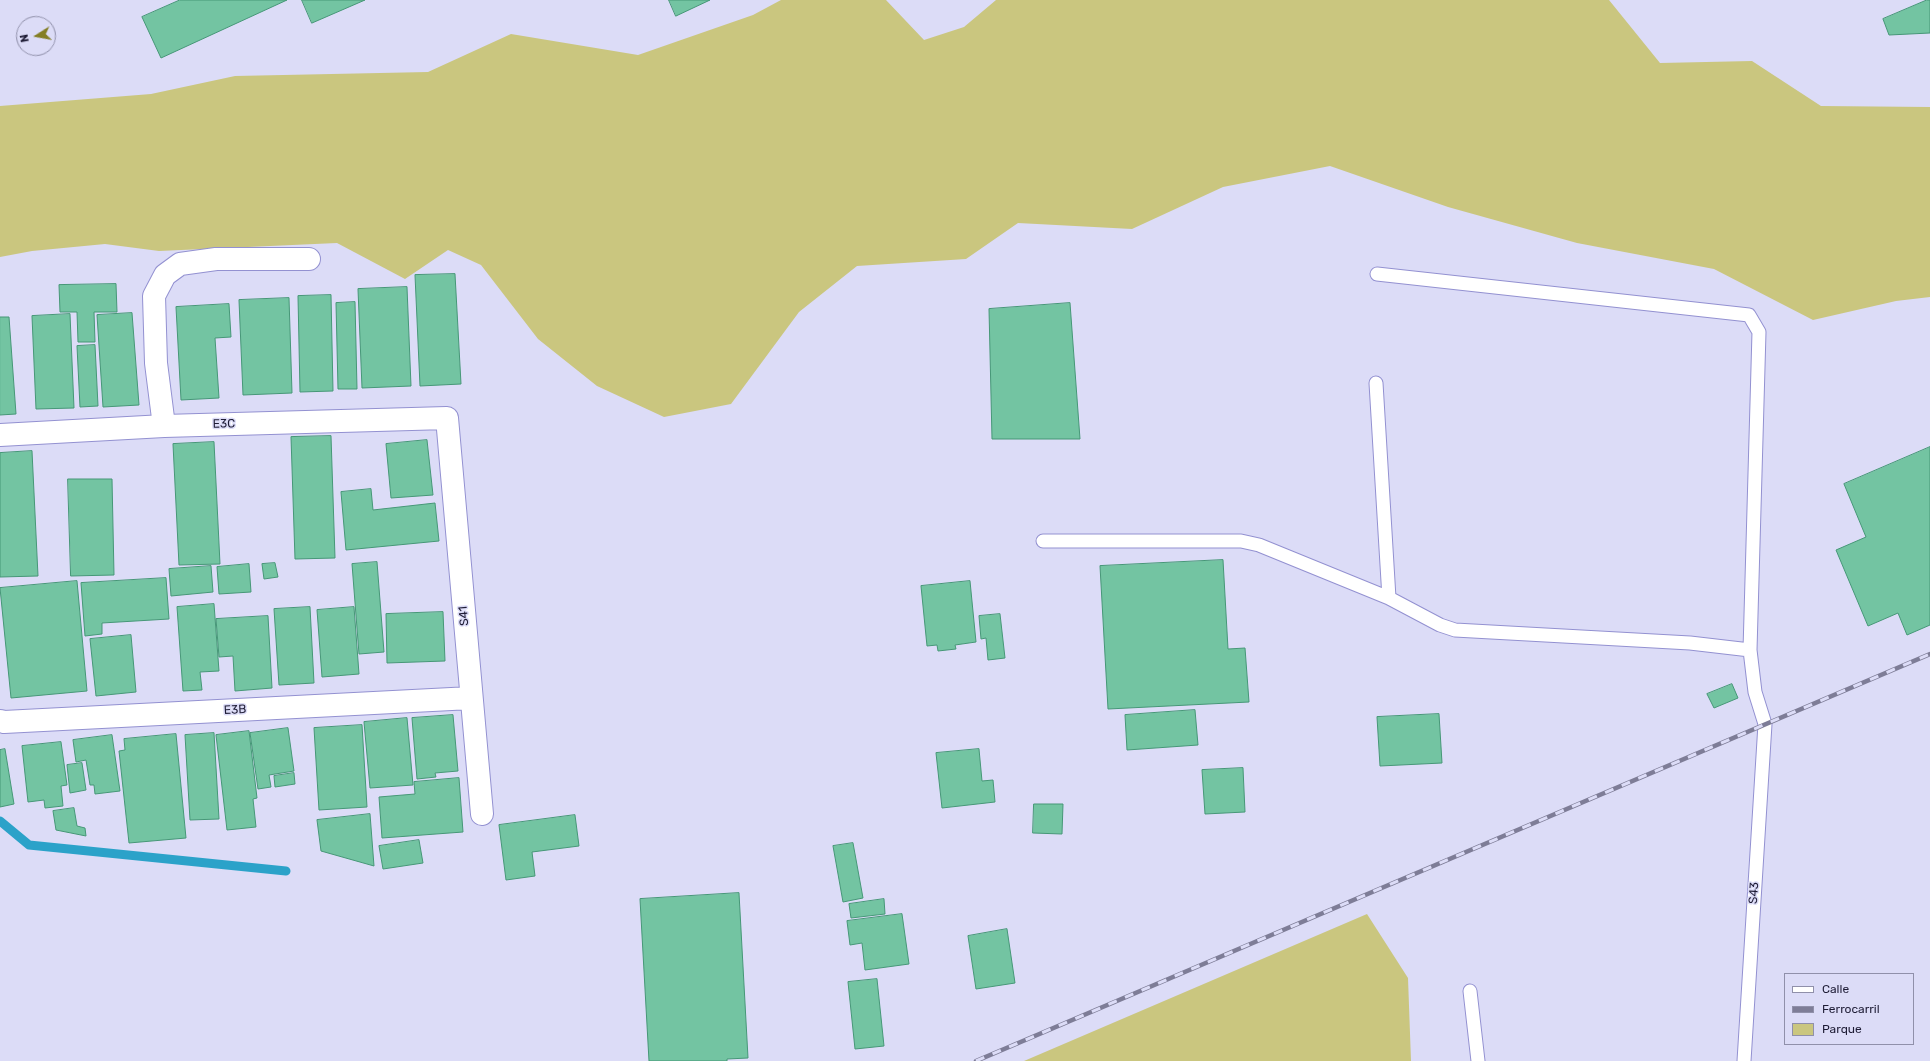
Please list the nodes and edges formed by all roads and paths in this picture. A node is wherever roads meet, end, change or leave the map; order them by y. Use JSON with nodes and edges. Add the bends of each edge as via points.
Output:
{"nodes":[{"id":1,"x":309,"y":259,"type":"dead end"},
{"id":2,"x":1377,"y":274,"type":"dead end"},
{"id":3,"x":1376,"y":383,"type":"dead end"},
{"id":4,"x":447,"y":418,"type":"joint"},
{"id":5,"x":164,"y":426,"type":"junction"},
{"id":6,"x":0,"y":435,"type":"edge"},
{"id":7,"x":1043,"y":541,"type":"dead end"},
{"id":8,"x":1389,"y":598,"type":"junction"},
{"id":9,"x":1750,"y":650,"type":"junction"},
{"id":10,"x":471,"y":698,"type":"junction"},
{"id":11,"x":0,"y":721,"type":"edge"},
{"id":12,"x":482,"y":814,"type":"dead end"},
{"id":13,"x":1470,"y":991,"type":"dead end"},
{"id":14,"x":1478,"y":1061,"type":"edge"},
{"id":15,"x":1744,"y":1061,"type":"edge"}],
"edges":[{"from":1,"to":5,"type":"street","via":[[216,259],[180,264],[165,275],[154,296],[156,363]]},
{"from":2,"to":9,"type":"lane","name":"S43","via":[[1749,315],[1758,332]]},
{"from":3,"to":8,"type":"lane"},
{"from":4,"to":5,"type":"street","name":"E3C"},
{"from":4,"to":10,"type":"street","name":"S41"},
{"from":5,"to":6,"type":"street","name":"E3C"},
{"from":7,"to":8,"type":"lane","via":[[1241,540]]},
{"from":8,"to":9,"type":"lane","via":[[1440,625],[1455,630],[1690,643]]},
{"from":9,"to":15,"type":"lane","name":"S43","via":[[1756,692],[1765,724]]},
{"from":10,"to":11,"type":"street","name":"E3B"},
{"from":10,"to":12,"type":"street","name":"S41"},
{"from":13,"to":14,"type":"lane"}]}
